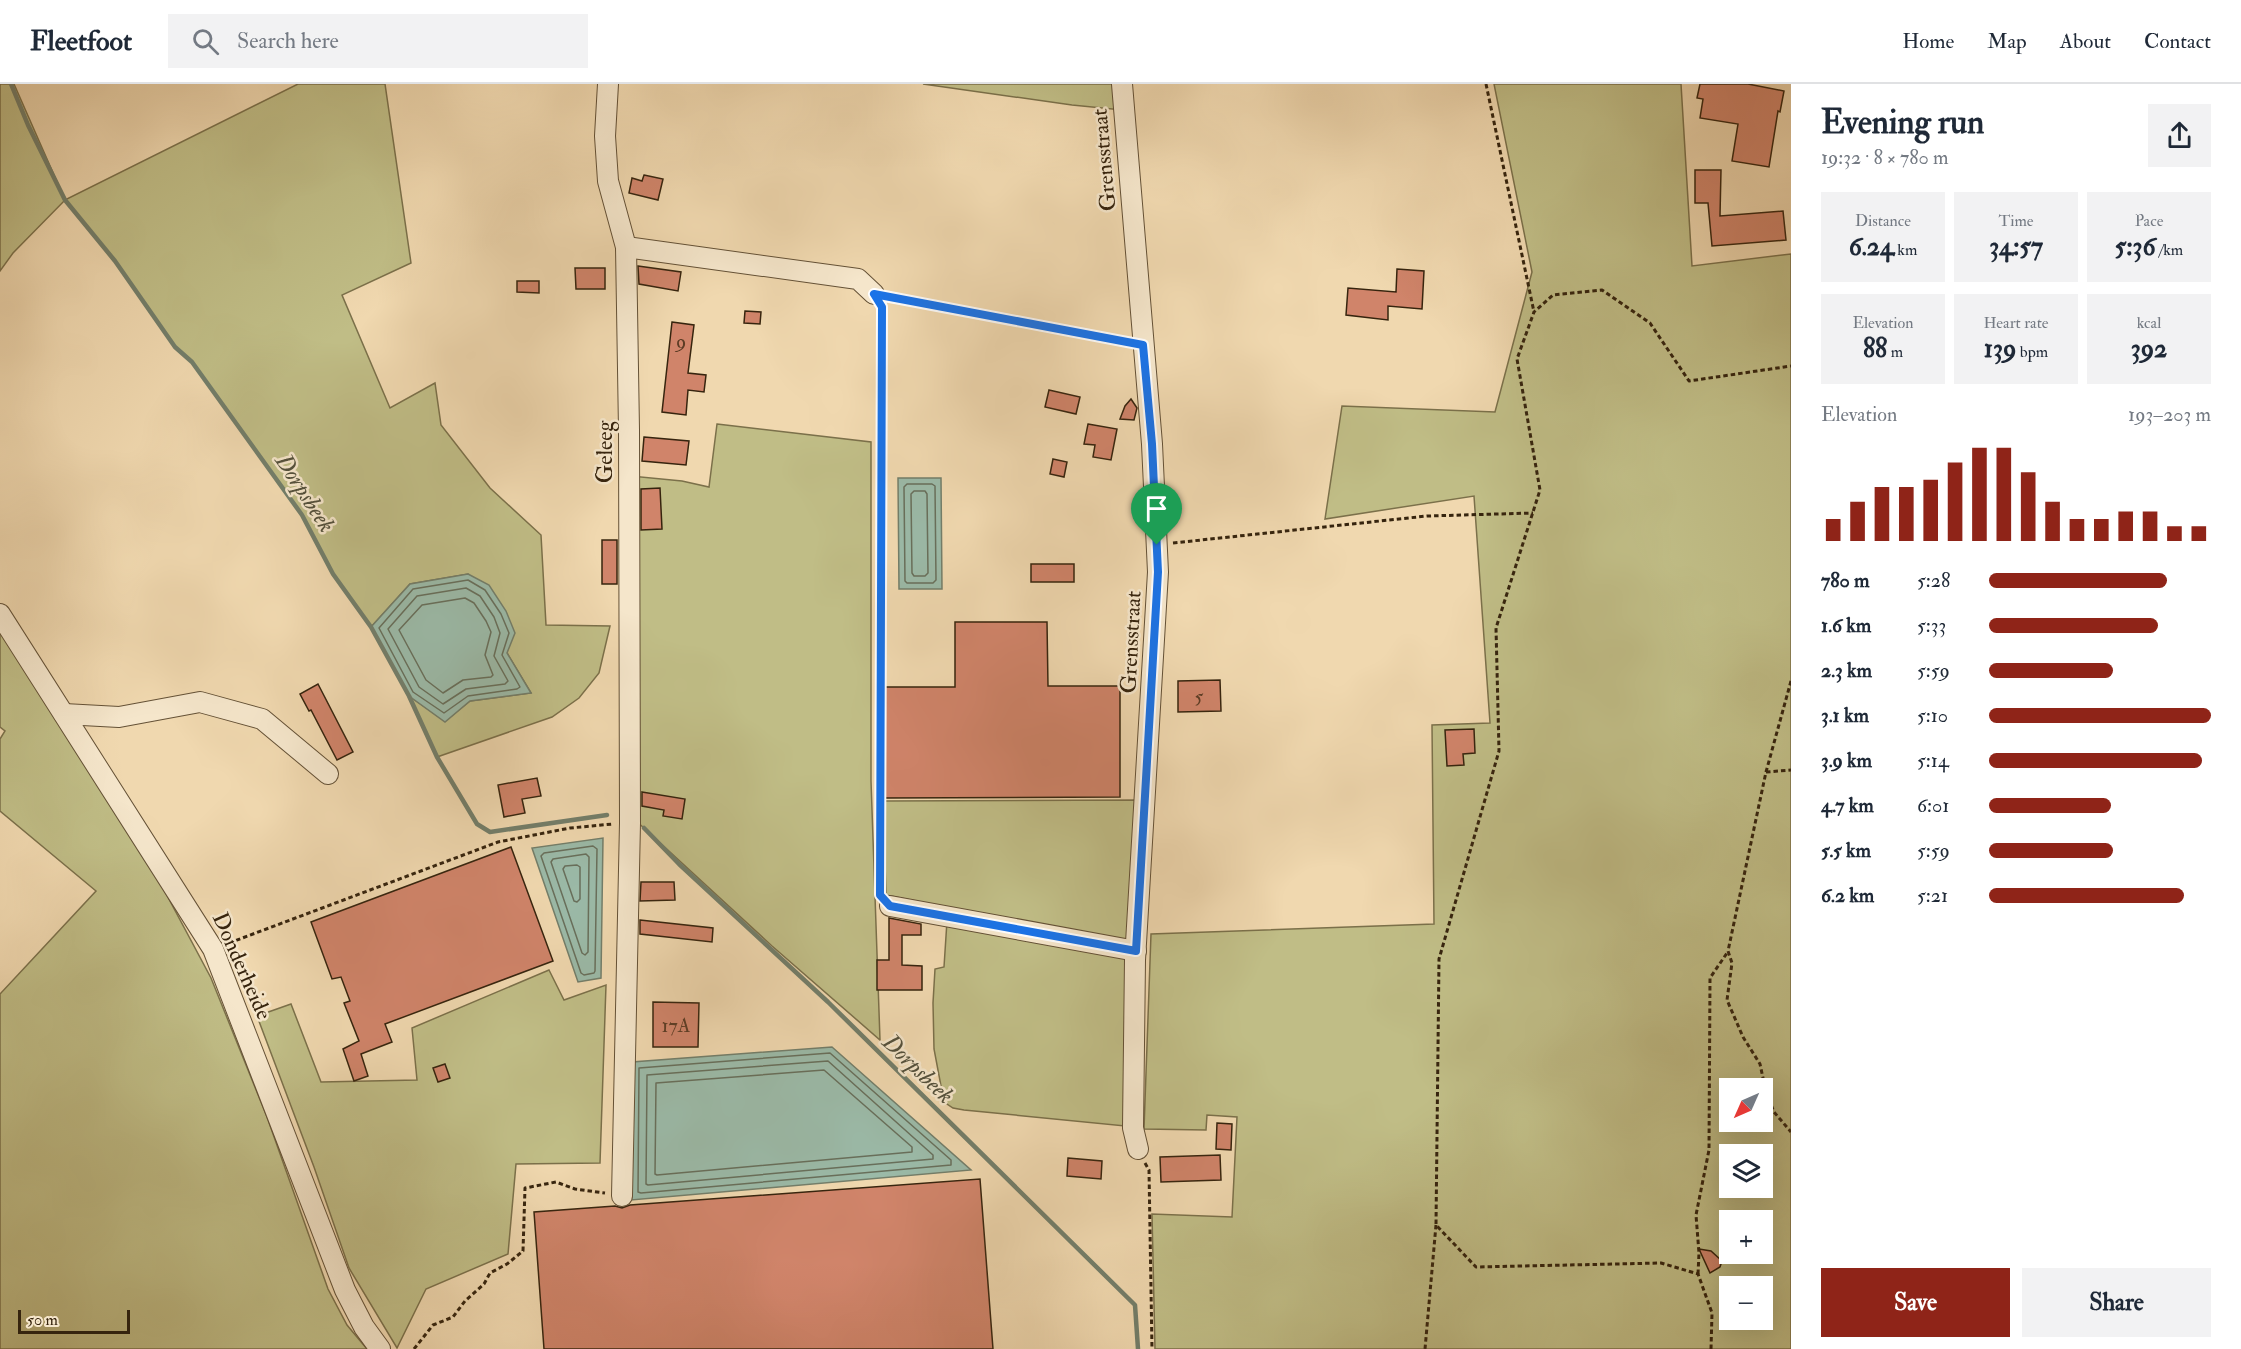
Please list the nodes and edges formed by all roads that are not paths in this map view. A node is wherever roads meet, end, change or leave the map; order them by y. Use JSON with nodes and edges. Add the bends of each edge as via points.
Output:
{"nodes":[{"id":1,"x":608,"y":84,"type":"edge"},
{"id":2,"x":1122,"y":84,"type":"edge"},
{"id":3,"x":626,"y":247,"type":"junction"},
{"id":4,"x":874,"y":294,"type":"road end"},
{"id":5,"x":3,"y":627,"type":"edge"},
{"id":6,"x":63,"y":714,"type":"junction"},
{"id":7,"x":328,"y":774,"type":"dead end"},
{"id":8,"x":890,"y":906,"type":"road end"},
{"id":9,"x":1136,"y":951,"type":"junction"},
{"id":10,"x":1138,"y":1149,"type":"road end"},
{"id":11,"x":622,"y":1196,"type":"road end"},
{"id":12,"x":380,"y":1349,"type":"edge"}],
"edges":[{"from":1,"to":3,"type":"street","name":"Geleeg","via":[[608,181]]},
{"from":2,"to":9,"type":"street","name":"Grensstraat","via":[[1157,545],[1157,613]]},
{"from":3,"to":4,"type":"street","via":[[858,279]]},
{"from":3,"to":11,"type":"street","name":"Geleeg","via":[[630,823]]},
{"from":5,"to":6,"type":"street","name":"Donderheide"},
{"from":6,"to":7,"type":"street","via":[[119,717],[200,702],[262,719]]},
{"from":6,"to":12,"type":"street","name":"Donderheide","via":[[213,949],[345,1290]]},
{"from":8,"to":9,"type":"street"},
{"from":9,"to":10,"type":"street","name":"Grensstraat","via":[[1133,1128]]}]}
